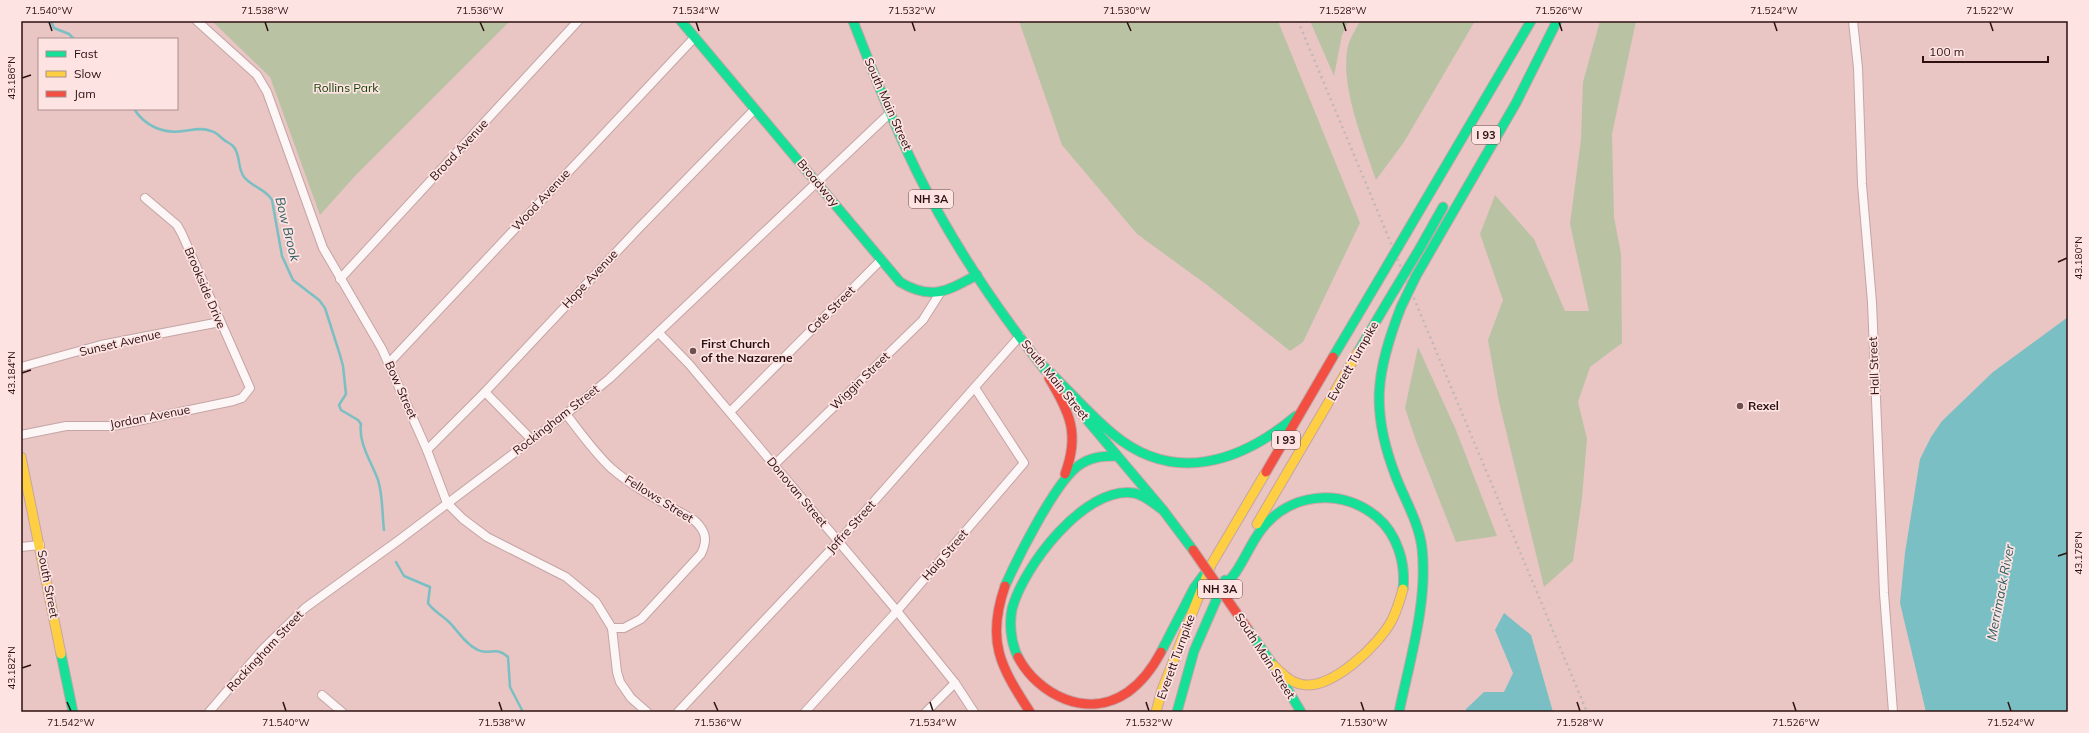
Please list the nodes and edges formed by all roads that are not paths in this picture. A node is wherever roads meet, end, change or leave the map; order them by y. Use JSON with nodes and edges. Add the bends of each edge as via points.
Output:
{"nodes":[{"id":1,"x":197,"y":21,"type":"edge"},
{"id":2,"x":578,"y":21,"type":"edge"},
{"id":3,"x":681,"y":21,"type":"edge"},
{"id":4,"x":853,"y":21,"type":"edge"},
{"id":5,"x":1531,"y":21,"type":"edge"},
{"id":6,"x":1553,"y":21,"type":"edge"},
{"id":7,"x":1556,"y":21,"type":"edge"},
{"id":8,"x":1852,"y":21,"type":"edge"},
{"id":9,"x":695,"y":38,"type":"junction"},
{"id":10,"x":1508,"y":97,"type":"dead end"},
{"id":11,"x":755,"y":108,"type":"junction"},
{"id":12,"x":890,"y":113,"type":"junction"},
{"id":13,"x":817,"y":182,"type":"junction"},
{"id":14,"x":145,"y":198,"type":"dead end"},
{"id":15,"x":1448,"y":200,"type":"dead end"},
{"id":16,"x":881,"y":260,"type":"junction"},
{"id":17,"x":977,"y":275,"type":"junction"},
{"id":18,"x":340,"y":279,"type":"junction"},
{"id":19,"x":940,"y":293,"type":"junction"},
{"id":20,"x":220,"y":322,"type":"junction"},
{"id":21,"x":659,"y":333,"type":"junction"},
{"id":22,"x":1020,"y":336,"type":"junction"},
{"id":23,"x":1039,"y":362,"type":"junction"},
{"id":24,"x":389,"y":363,"type":"junction"},
{"id":25,"x":21,"y":367,"type":"edge"},
{"id":26,"x":250,"y":388,"type":"joint"},
{"id":27,"x":975,"y":388,"type":"junction"},
{"id":28,"x":485,"y":392,"type":"junction"},
{"id":29,"x":730,"y":412,"type":"junction"},
{"id":30,"x":1302,"y":412,"type":"junction"},
{"id":31,"x":566,"y":414,"type":"junction"},
{"id":32,"x":21,"y":434,"type":"edge"},
{"id":33,"x":532,"y":440,"type":"junction"},
{"id":34,"x":427,"y":450,"type":"junction"},
{"id":35,"x":1116,"y":456,"type":"junction"},
{"id":36,"x":21,"y":457,"type":"edge"},
{"id":37,"x":774,"y":465,"type":"junction"},
{"id":38,"x":1062,"y":482,"type":"junction"},
{"id":39,"x":447,"y":503,"type":"junction"},
{"id":40,"x":1163,"y":510,"type":"junction"},
{"id":41,"x":838,"y":542,"type":"junction"},
{"id":42,"x":40,"y":545,"type":"junction"},
{"id":43,"x":21,"y":547,"type":"edge"},
{"id":44,"x":1211,"y":565,"type":"junction"},
{"id":45,"x":1221,"y":588,"type":"junction"},
{"id":46,"x":897,"y":611,"type":"junction"},
{"id":47,"x":612,"y":628,"type":"junction"},
{"id":48,"x":1273,"y":665,"type":"junction"},
{"id":49,"x":955,"y":683,"type":"junction"},
{"id":50,"x":322,"y":695,"type":"dead end"},
{"id":51,"x":73,"y":712,"type":"edge"},
{"id":52,"x":209,"y":712,"type":"edge"},
{"id":53,"x":342,"y":712,"type":"edge"},
{"id":54,"x":647,"y":712,"type":"edge"},
{"id":55,"x":678,"y":712,"type":"edge"},
{"id":56,"x":804,"y":712,"type":"edge"},
{"id":57,"x":926,"y":712,"type":"edge"},
{"id":58,"x":974,"y":712,"type":"edge"},
{"id":59,"x":1030,"y":712,"type":"edge"},
{"id":60,"x":1156,"y":712,"type":"edge"},
{"id":61,"x":1177,"y":712,"type":"edge"},
{"id":62,"x":1301,"y":712,"type":"edge"},
{"id":63,"x":1399,"y":712,"type":"edge"},
{"id":64,"x":1893,"y":712,"type":"edge"}],
"edges":[{"from":1,"to":18,"type":"street","name":"Bow Street","via":[[257,75],[267,92],[315,231]]},
{"from":2,"to":18,"type":"street","name":"Broad Avenue"},
{"from":3,"to":9,"type":"main road","name":"Broadway"},
{"from":4,"to":12,"type":"main road","name":"South Main Street","number":"NH 3A"},
{"from":5,"to":30,"type":"main road","name":"Everett Turnpike","number":"I 93","bridge":true},
{"from":6,"to":10,"type":"main road"},
{"from":7,"to":63,"type":"main road","bridge":true,"via":[[1516,103],[1416,276],[1386,344],[1380,366],[1379,422],[1386,449],[1415,520],[1422,547],[1418,612]]},
{"from":8,"to":64,"type":"street","name":"Hall Street","via":[[1858,68],[1862,184],[1872,302],[1884,593]]},
{"from":9,"to":11,"type":"main road","name":"Broadway"},
{"from":9,"to":24,"type":"street","name":"Wood Avenue"},
{"from":11,"to":13,"type":"main road","name":"Broadway"},
{"from":11,"to":28,"type":"street","name":"Hope Avenue"},
{"from":12,"to":13,"type":"street","name":"Rockingham Street"},
{"from":12,"to":17,"type":"main road","name":"South Main Street","number":"NH 3A","via":[[928,193]]},
{"from":13,"to":16,"type":"main road","name":"Broadway"},
{"from":13,"to":21,"type":"street","name":"Rockingham Street"},
{"from":14,"to":20,"type":"street","name":"Brookside Drive","via":[[177,225]]},
{"from":15,"to":45,"type":"main road","name":"Everett Turnpike","number":"I 93","bridge":true},
{"from":16,"to":19,"type":"main road","name":"Broadway","via":[[900,282],[909,288],[929,295]]},
{"from":16,"to":29,"type":"street","name":"Cote Street"},
{"from":17,"to":19,"type":"main road","name":"Broadway"},
{"from":17,"to":22,"type":"main road","name":"South Main Street","number":"NH 3A"},
{"from":18,"to":24,"type":"street","name":"Bow Street"},
{"from":19,"to":37,"type":"street","name":"Wiggin Street","via":[[923,320]]},
{"from":20,"to":25,"type":"street","name":"Sunset Avenue","via":[[101,345]]},
{"from":20,"to":26,"type":"street","name":"Brookside Drive"},
{"from":21,"to":29,"type":"street","name":"Donovan Street"},
{"from":21,"to":31,"type":"street","name":"Rockingham Street"},
{"from":22,"to":23,"type":"main road","name":"South Main Street","number":"NH 3A"},
{"from":22,"to":27,"type":"street","name":"Joffre Street"},
{"from":23,"to":30,"type":"main road","via":[[1113,434],[1138,451],[1170,462],[1208,462],[1236,454],[1268,437]]},
{"from":23,"to":35,"type":"main road","name":"South Main Street","number":"NH 3A"},
{"from":23,"to":38,"type":"main road","via":[[1066,408],[1074,431],[1072,456]]},
{"from":24,"to":34,"type":"street","name":"Bow Street"},
{"from":26,"to":32,"type":"street","name":"Jordan Avenue","via":[[242,398],[233,401],[113,426],[66,426]]},
{"from":27,"to":41,"type":"street","name":"Joffre Street"},
{"from":27,"to":46,"type":"street","name":"Haig Street","via":[[1024,463]]},
{"from":28,"to":33,"type":"street"},
{"from":28,"to":34,"type":"street","name":"Hope Avenue"},
{"from":29,"to":37,"type":"street","name":"Donovan Street"},
{"from":30,"to":44,"type":"main road","name":"Everett Turnpike","number":"I 93"},
{"from":31,"to":33,"type":"street","name":"Rockingham Street"},
{"from":31,"to":47,"type":"street","name":"Fellows Street","via":[[612,468],[627,480],[694,520],[706,535],[706,545],[701,554],[641,618],[624,628]]},
{"from":33,"to":39,"type":"street","name":"Rockingham Street"},
{"from":34,"to":39,"type":"street","name":"Bow Street"},
{"from":35,"to":38,"type":"main road","via":[[1100,456],[1085,460],[1073,468]]},
{"from":35,"to":40,"type":"main road","name":"South Main Street","number":"NH 3A"},
{"from":36,"to":42,"type":"main road","name":"South Street"},
{"from":37,"to":41,"type":"street","name":"Donovan Street"},
{"from":38,"to":59,"type":"main road","via":[[1009,573],[997,610],[995,630],[1003,668]]},
{"from":39,"to":47,"type":"street","name":"Bow Street","via":[[463,520],[487,537],[566,577],[582,588],[596,602]]},
{"from":39,"to":52,"type":"street","name":"Rockingham Street","via":[[305,608],[263,650]]},
{"from":40,"to":44,"type":"main road","via":[[1136,493],[1111,496],[1083,511],[1063,527],[1044,549],[1022,582],[1011,618],[1014,644],[1023,666],[1032,678],[1048,692],[1073,702],[1106,702],[1124,694],[1139,683],[1156,660],[1192,590]]},
{"from":40,"to":48,"type":"main road","name":"South Main Street","number":"NH 3A","bridge":true},
{"from":41,"to":46,"type":"street","name":"Donovan Street"},
{"from":41,"to":55,"type":"street","name":"Joffre Street"},
{"from":42,"to":43,"type":"street"},
{"from":42,"to":51,"type":"main road","name":"South Street"},
{"from":44,"to":60,"type":"main road","name":"Everett Turnpike","number":"I 93","via":[[1162,690]]},
{"from":45,"to":48,"type":"main road","via":[[1232,577],[1266,522],[1278,512],[1303,500],[1326,497],[1350,501],[1374,514],[1390,531],[1403,562],[1404,590],[1396,613],[1366,654],[1343,670],[1310,684],[1292,681]]},
{"from":45,"to":61,"type":"main road","name":"Everett Turnpike","number":"I 93","via":[[1194,651]]},
{"from":46,"to":49,"type":"street","name":"Donovan Street"},
{"from":46,"to":56,"type":"street","name":"Haig Street"},
{"from":47,"to":54,"type":"street","name":"Bow Street","via":[[620,682],[631,698]]},
{"from":48,"to":62,"type":"main road","name":"South Main Street","number":"NH 3A"},
{"from":49,"to":57,"type":"street"},
{"from":49,"to":58,"type":"street","name":"Donovan Street"},
{"from":50,"to":53,"type":"street"}]}
